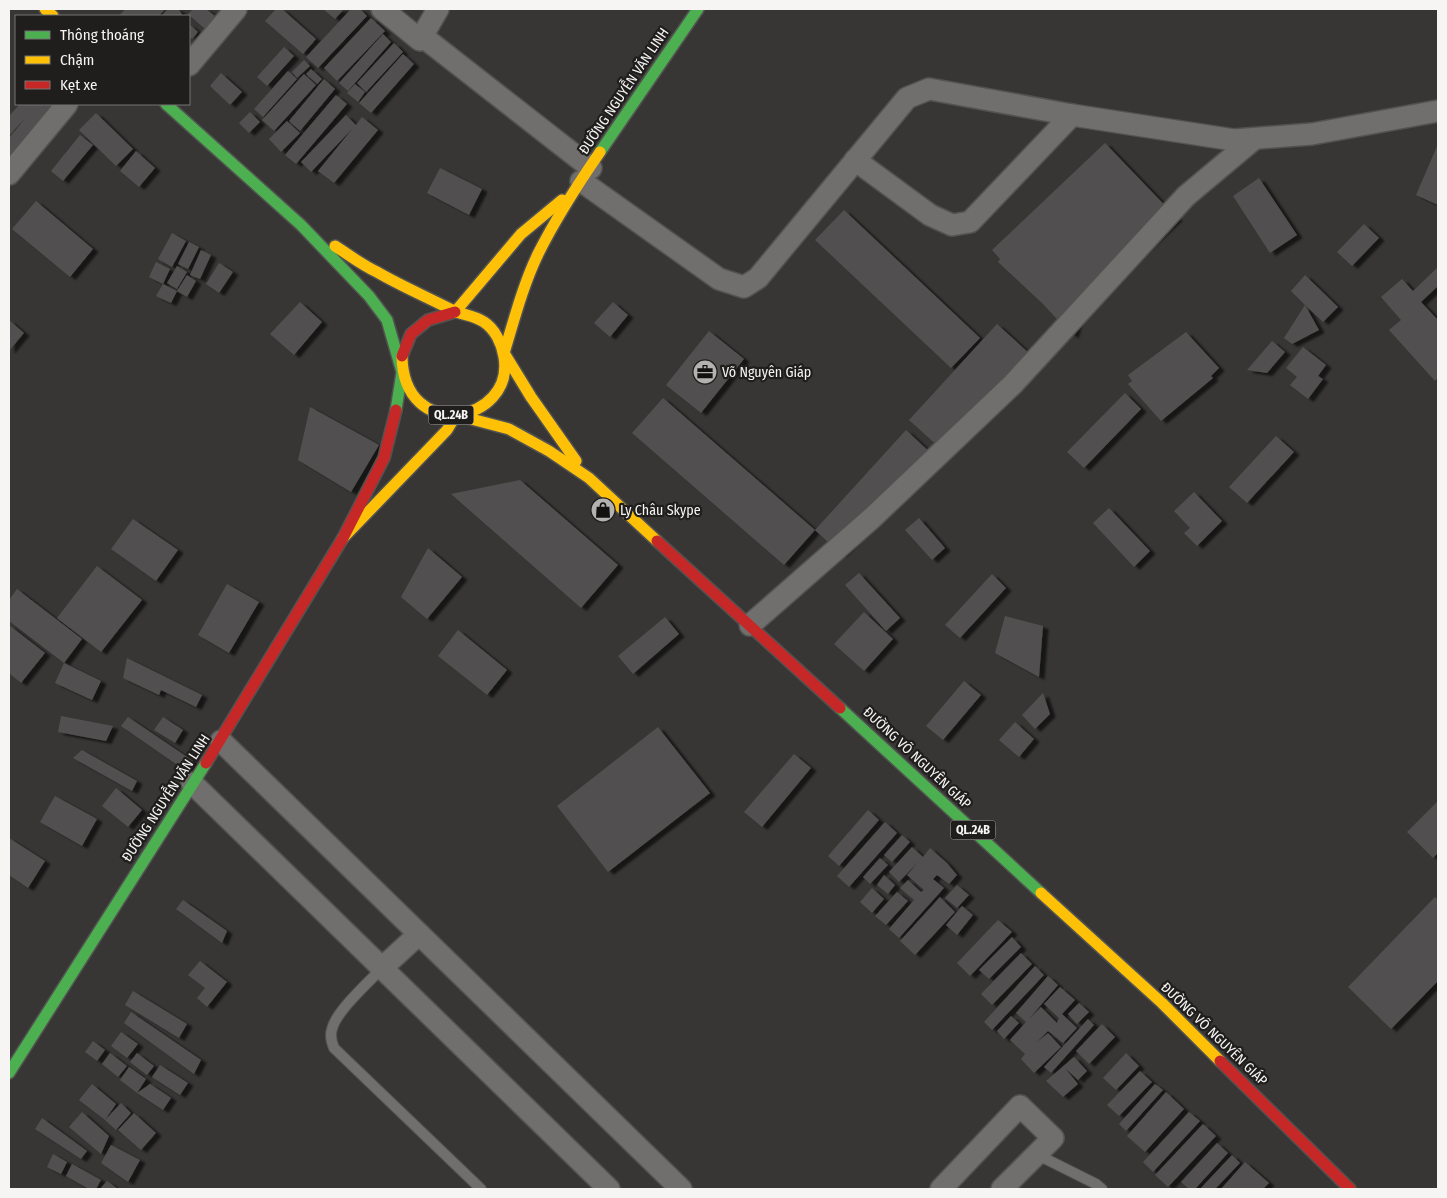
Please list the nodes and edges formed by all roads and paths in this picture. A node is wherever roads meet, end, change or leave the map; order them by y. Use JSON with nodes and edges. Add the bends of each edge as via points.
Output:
{"nodes":[{"id":1,"x":236,"y":9,"type":"edge"},
{"id":2,"x":382,"y":9,"type":"edge"},
{"id":3,"x":438,"y":9,"type":"edge"},
{"id":4,"x":696,"y":10,"type":"edge"},
{"id":5,"x":422,"y":36,"type":"junction"},
{"id":6,"x":190,"y":64,"type":"edge"},
{"id":7,"x":66,"y":105,"type":"edge"},
{"id":8,"x":167,"y":105,"type":"edge"},
{"id":9,"x":1438,"y":111,"type":"edge"},
{"id":10,"x":1072,"y":114,"type":"junction"},
{"id":11,"x":1254,"y":138,"type":"junction"},
{"id":12,"x":855,"y":160,"type":"junction"},
{"id":13,"x":9,"y":174,"type":"edge"},
{"id":14,"x":582,"y":180,"type":"junction"},
{"id":15,"x":301,"y":225,"type":"junction"},
{"id":16,"x":455,"y":312,"type":"junction"},
{"id":17,"x":504,"y":353,"type":"junction"},
{"id":18,"x":402,"y":372,"type":"junction"},
{"id":19,"x":456,"y":415,"type":"junction"},
{"id":20,"x":589,"y":478,"type":"junction"},
{"id":21,"x":344,"y":538,"type":"junction"},
{"id":22,"x":750,"y":625,"type":"junction"},
{"id":23,"x":221,"y":741,"type":"junction"},
{"id":24,"x":192,"y":783,"type":"junction"},
{"id":25,"x":419,"y":934,"type":"junction"},
{"id":26,"x":382,"y":968,"type":"junction"},
{"id":27,"x":9,"y":1073,"type":"edge"},
{"id":28,"x":1036,"y":1154,"type":"junction"},
{"id":29,"x":481,"y":1189,"type":"edge"},
{"id":30,"x":609,"y":1189,"type":"edge"},
{"id":31,"x":680,"y":1189,"type":"edge"},
{"id":32,"x":941,"y":1189,"type":"edge"},
{"id":33,"x":1002,"y":1189,"type":"edge"},
{"id":34,"x":1102,"y":1189,"type":"edge"},
{"id":35,"x":1350,"y":1189,"type":"edge"}],
"edges":[{"from":1,"to":6,"type":"street"},
{"from":2,"to":5,"type":"street","via":[[420,40]]},
{"from":3,"to":5,"type":"street"},
{"from":4,"to":14,"type":"main road","name":"ĐƯỜNG NGUYỄN VĂN LINH","number":"QL.24B"},
{"from":5,"to":14,"type":"street"},
{"from":7,"to":13,"type":"street"},
{"from":8,"to":15,"type":"main road"},
{"from":9,"to":11,"type":"street","via":[[1312,134]]},
{"from":10,"to":11,"type":"street","via":[[1234,140]]},
{"from":10,"to":12,"type":"street","via":[[929,89],[907,98]]},
{"from":10,"to":12,"type":"street","via":[[970,222],[952,225],[930,215]]},
{"from":11,"to":22,"type":"street","via":[[1186,196],[1013,384],[872,518]]},
{"from":12,"to":14,"type":"street","via":[[758,278],[744,287],[719,279]]},
{"from":14,"to":16,"type":"main road","name":"ĐƯỜNG NGUYỄN VĂN LINH","number":"QL.24B","via":[[521,234]]},
{"from":14,"to":17,"type":"main road","name":"ĐƯỜNG NGUYỄN VĂN LINH","number":"QL.24B","via":[[538,255]]},
{"from":15,"to":16,"type":"main road","via":[[383,276]]},
{"from":15,"to":18,"type":"main road","via":[[369,296],[387,320]]},
{"from":16,"to":17,"type":"main road","via":[[471,315],[485,323],[497,337]]},
{"from":16,"to":18,"type":"main road","number":"QL.24B","via":[[439,314],[412,332],[404,347]]},
{"from":17,"to":19,"type":"main road","number":"QL.24B","via":[[505,371],[499,388],[488,402],[474,411]]},
{"from":17,"to":20,"type":"main road","name":"ĐƯỜNG VÕ NGUYÊN GIÁP","via":[[551,428]]},
{"from":18,"to":19,"type":"main road","number":"QL.24B","via":[[411,394],[423,405],[438,413]]},
{"from":18,"to":21,"type":"main road","name":"ĐƯỜNG NGUYỄN VĂN LINH","via":[[384,458]]},
{"from":19,"to":20,"type":"main road","name":"ĐƯỜNG VÕ NGUYÊN GIÁP","via":[[508,429]]},
{"from":19,"to":21,"type":"main road","name":"ĐƯỜNG NGUYỄN VĂN LINH","via":[[447,430]]},
{"from":20,"to":22,"type":"main road","name":"ĐƯỜNG VÕ NGUYÊN GIÁP","number":"QL.24B"},
{"from":21,"to":23,"type":"main road","name":"ĐƯỜNG NGUYỄN VĂN LINH"},
{"from":22,"to":35,"type":"main road","name":"ĐƯỜNG VÕ NGUYÊN GIÁP","number":"QL.24B","via":[[1162,1003]]},
{"from":23,"to":24,"type":"main road","name":"ĐƯỜNG NGUYỄN VĂN LINH"},
{"from":23,"to":25,"type":"street"},
{"from":24,"to":26,"type":"street"},
{"from":24,"to":27,"type":"main road","name":"ĐƯỜNG NGUYỄN VĂN LINH"},
{"from":25,"to":26,"type":"street"},
{"from":25,"to":31,"type":"street"},
{"from":26,"to":29,"type":"lane","via":[[338,1016],[332,1028],[334,1048]]},
{"from":26,"to":30,"type":"street"},
{"from":28,"to":32,"type":"street","via":[[1052,1138],[1020,1106]]},
{"from":28,"to":33,"type":"street"},
{"from":28,"to":34,"type":"lane"}]}
